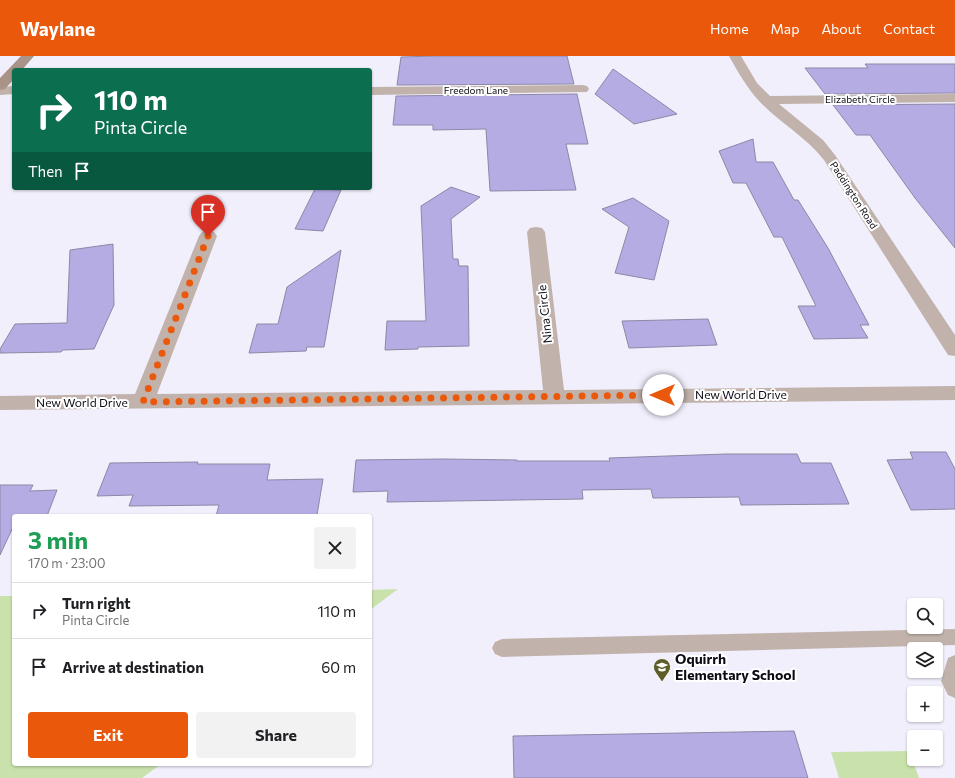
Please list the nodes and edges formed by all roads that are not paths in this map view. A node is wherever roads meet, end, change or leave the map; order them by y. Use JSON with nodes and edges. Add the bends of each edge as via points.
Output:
{"nodes":[{"id":1,"x":28,"y":56,"type":"edge"},
{"id":2,"x":735,"y":56,"type":"edge"},
{"id":3,"x":16,"y":68,"type":"edge"},
{"id":4,"x":12,"y":72,"type":"edge"},
{"id":5,"x":0,"y":86,"type":"edge"},
{"id":6,"x":582,"y":89,"type":"dead end"},
{"id":7,"x":0,"y":90,"type":"edge"},
{"id":8,"x":12,"y":90,"type":"edge"},
{"id":9,"x":372,"y":91,"type":"edge"},
{"id":10,"x":955,"y":98,"type":"edge"},
{"id":11,"x":766,"y":100,"type":"junction"},
{"id":12,"x":536,"y":232,"type":"dead end"},
{"id":13,"x":208,"y":236,"type":"dead end"},
{"id":14,"x":955,"y":350,"type":"edge"},
{"id":15,"x":955,"y":393,"type":"edge"},
{"id":16,"x":554,"y":396,"type":"junction"},
{"id":17,"x":143,"y":402,"type":"junction"},
{"id":18,"x":0,"y":403,"type":"edge"},
{"id":19,"x":955,"y":637,"type":"edge"},
{"id":20,"x":502,"y":648,"type":"dead end"},
{"id":21,"x":955,"y":664,"type":"edge"},
{"id":22,"x":955,"y":689,"type":"edge"}],
"edges":[{"from":1,"to":3,"type":"street"},
{"from":2,"to":11,"type":"street","name":"Paddington Road","via":[[752,85]]},
{"from":4,"to":5,"type":"street"},
{"from":6,"to":9,"type":"street","name":"Freedom Lane"},
{"from":7,"to":8,"type":"street"},
{"from":10,"to":11,"type":"street","name":"Elizabeth Circle"},
{"from":11,"to":14,"type":"street","name":"Paddington Road","via":[[818,143],[830,158]]},
{"from":12,"to":16,"type":"street","name":"Nina Circle"},
{"from":13,"to":17,"type":"street"},
{"from":15,"to":16,"type":"street","name":"New World Drive"},
{"from":16,"to":17,"type":"street","name":"New World Drive"},
{"from":17,"to":18,"type":"street","name":"New World Drive"},
{"from":19,"to":20,"type":"lane"},
{"from":21,"to":22,"type":"lane","via":[[951,681]]}]}
